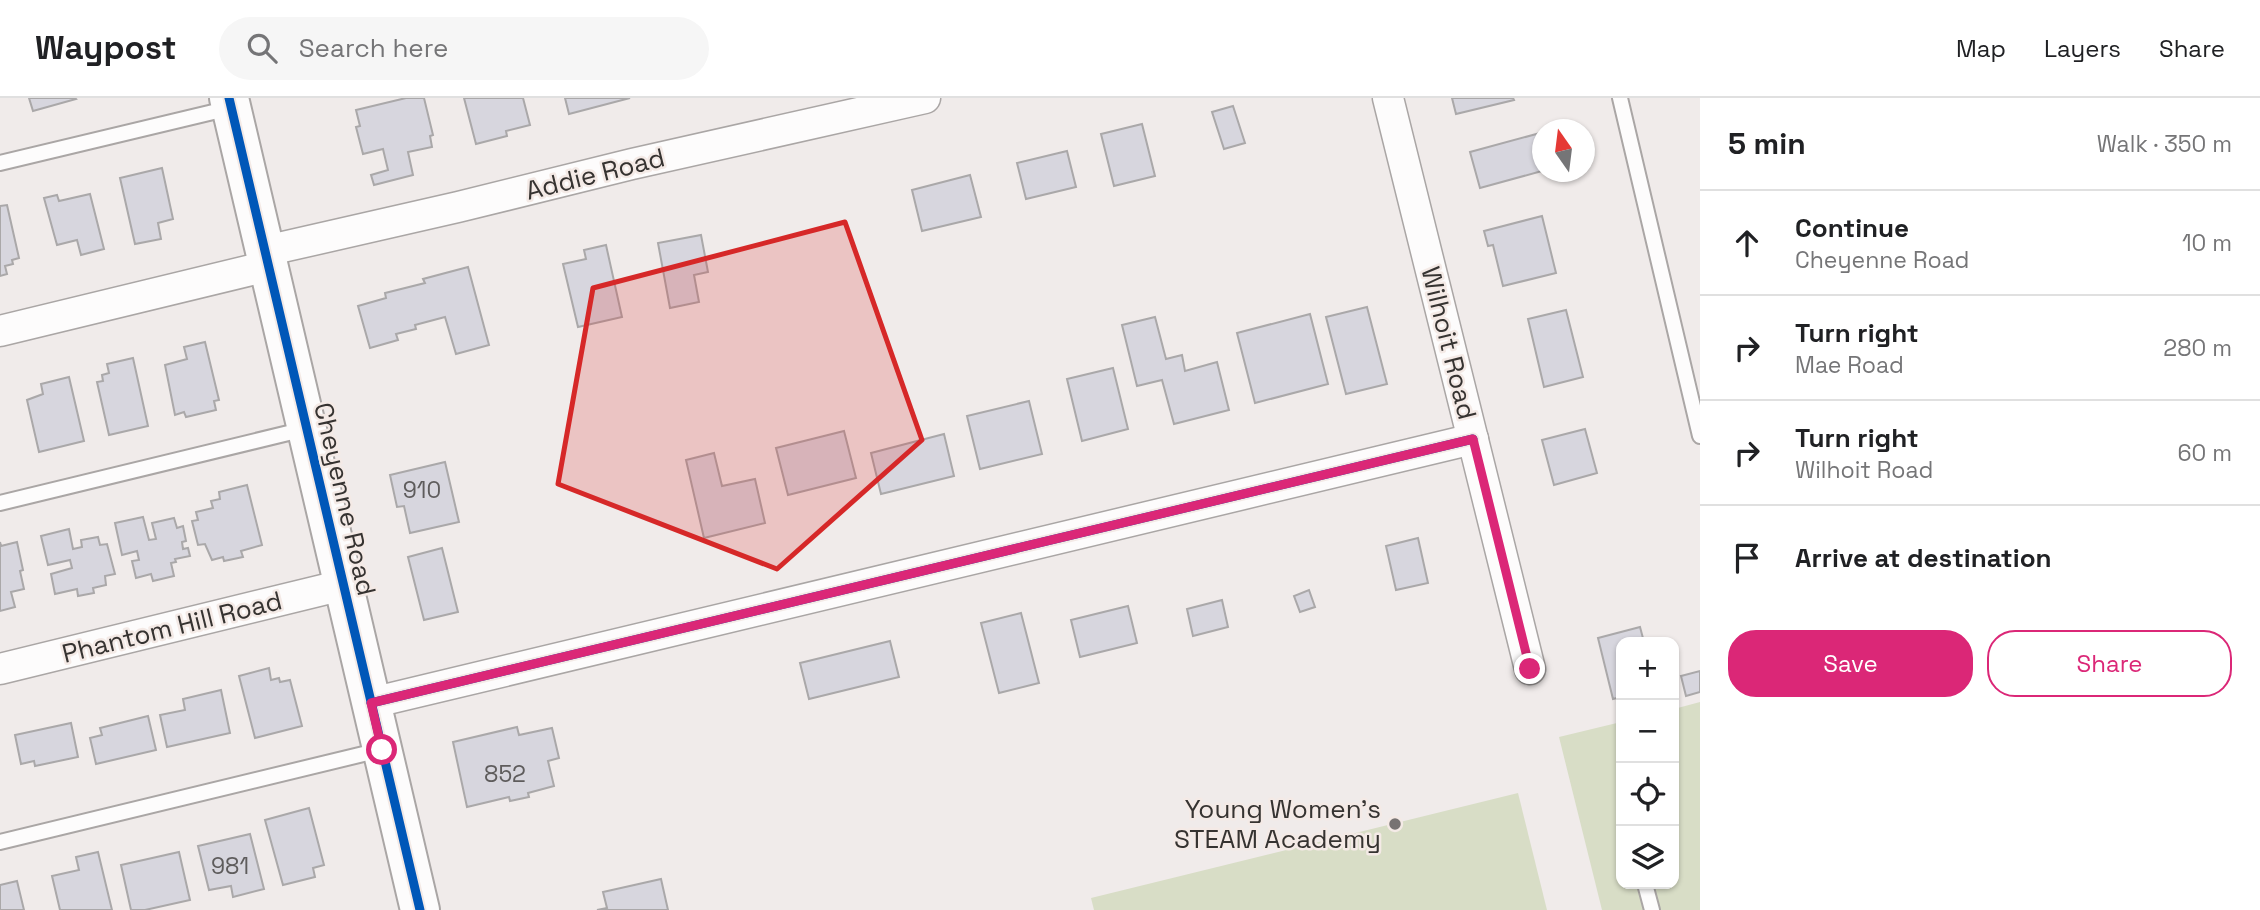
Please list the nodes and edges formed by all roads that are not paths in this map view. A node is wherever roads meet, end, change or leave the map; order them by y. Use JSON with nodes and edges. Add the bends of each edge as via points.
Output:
{"nodes":[{"id":1,"x":925,"y":98,"type":"edge"},
{"id":2,"x":1388,"y":98,"type":"edge"},
{"id":3,"x":1620,"y":98,"type":"edge"},
{"id":4,"x":230,"y":103,"type":"edge"},
{"id":5,"x":0,"y":163,"type":"edge"},
{"id":6,"x":267,"y":258,"type":"junction"},
{"id":7,"x":0,"y":331,"type":"edge"},
{"id":8,"x":306,"y":429,"type":"junction"},
{"id":9,"x":1700,"y":436,"type":"edge"},
{"id":10,"x":1473,"y":439,"type":"junction"},
{"id":11,"x":0,"y":503,"type":"edge"},
{"id":12,"x":343,"y":586,"type":"junction"},
{"id":13,"x":0,"y":669,"type":"edge"},
{"id":14,"x":1530,"y":669,"type":"dead end"},
{"id":15,"x":371,"y":703,"type":"junction"},
{"id":16,"x":382,"y":750,"type":"junction"},
{"id":17,"x":0,"y":842,"type":"edge"},
{"id":18,"x":1646,"y":889,"type":"edge"},
{"id":19,"x":420,"y":910,"type":"edge"},
{"id":20,"x":1652,"y":910,"type":"edge"}],
"edges":[{"from":1,"to":6,"type":"street","name":"Addie Road","via":[[632,164]]},
{"from":2,"to":10,"type":"street","name":"Wilhoit Road"},
{"from":3,"to":9,"type":"lane"},
{"from":4,"to":5,"type":"lane"},
{"from":4,"to":6,"type":"street","name":"Cheyenne Road"},
{"from":6,"to":7,"type":"street","name":"Addie Road"},
{"from":6,"to":8,"type":"street","name":"Cheyenne Road"},
{"from":8,"to":11,"type":"lane"},
{"from":8,"to":12,"type":"street","name":"Cheyenne Road"},
{"from":10,"to":14,"type":"street","name":"Wilhoit Road"},
{"from":10,"to":15,"type":"street"},
{"from":12,"to":13,"type":"street","name":"Phantom Hill Road"},
{"from":12,"to":15,"type":"street","name":"Cheyenne Road"},
{"from":15,"to":16,"type":"street","name":"Cheyenne Road"},
{"from":16,"to":17,"type":"lane"},
{"from":16,"to":19,"type":"street","name":"Cheyenne Road"},
{"from":18,"to":20,"type":"lane"}]}
